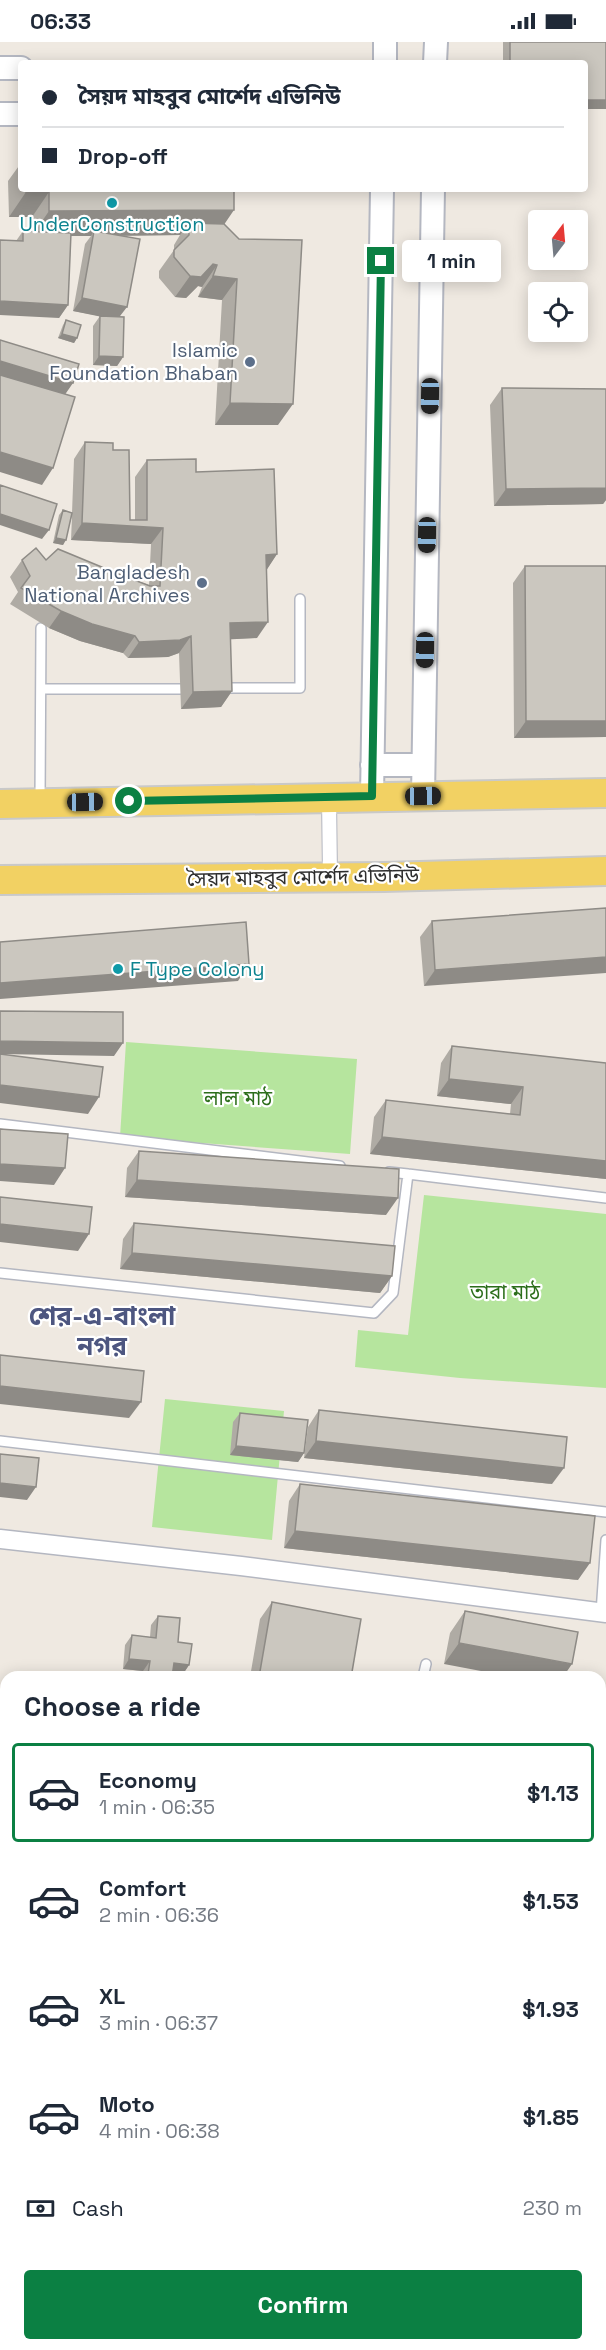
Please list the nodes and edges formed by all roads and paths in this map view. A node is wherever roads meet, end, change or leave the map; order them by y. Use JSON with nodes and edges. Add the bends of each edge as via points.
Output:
{"nodes":[{"id":1,"x":385,"y":42,"type":"edge"},
{"id":2,"x":436,"y":42,"type":"edge"},
{"id":3,"x":385,"y":60,"type":"edge"},
{"id":4,"x":435,"y":60,"type":"edge"},
{"id":5,"x":0,"y":68,"type":"edge"},
{"id":6,"x":18,"y":68,"type":"edge"},
{"id":7,"x":0,"y":114,"type":"edge"},
{"id":8,"x":18,"y":114,"type":"edge"},
{"id":9,"x":382,"y":192,"type":"edge"},
{"id":10,"x":433,"y":192,"type":"edge"},
{"id":11,"x":300,"y":599,"type":"dead end"},
{"id":12,"x":40,"y":628,"type":"dead end"},
{"id":13,"x":41,"y":689,"type":"junction"},
{"id":14,"x":372,"y":765,"type":"junction"},
{"id":15,"x":423,"y":765,"type":"junction"},
{"id":16,"x":606,"y":793,"type":"edge"},
{"id":17,"x":372,"y":796,"type":"junction"},
{"id":18,"x":423,"y":796,"type":"junction"},
{"id":19,"x":329,"y":797,"type":"junction"},
{"id":20,"x":40,"y":802,"type":"junction"},
{"id":21,"x":0,"y":804,"type":"edge"},
{"id":22,"x":606,"y":871,"type":"edge"},
{"id":23,"x":330,"y":877,"type":"junction"},
{"id":24,"x":0,"y":880,"type":"edge"},
{"id":25,"x":0,"y":1124,"type":"edge"},
{"id":26,"x":349,"y":1167,"type":"edge"},
{"id":27,"x":384,"y":1171,"type":"edge"},
{"id":28,"x":408,"y":1174,"type":"junction"},
{"id":29,"x":606,"y":1198,"type":"edge"},
{"id":30,"x":0,"y":1273,"type":"edge"},
{"id":31,"x":0,"y":1441,"type":"edge"},
{"id":32,"x":606,"y":1512,"type":"edge"},
{"id":33,"x":0,"y":1539,"type":"edge"},
{"id":34,"x":606,"y":1540,"type":"edge"},
{"id":35,"x":603,"y":1613,"type":"edge"},
{"id":36,"x":426,"y":1664,"type":"dead end"},
{"id":37,"x":424,"y":1671,"type":"edge"}],
"edges":[{"from":1,"to":3,"type":"street"},
{"from":2,"to":4,"type":"street"},
{"from":5,"to":6,"type":"street"},
{"from":7,"to":8,"type":"street"},
{"from":9,"to":14,"type":"street"},
{"from":10,"to":15,"type":"street"},
{"from":11,"to":13,"type":"lane","via":[[300,688]]},
{"from":12,"to":13,"type":"lane"},
{"from":13,"to":20,"type":"lane"},
{"from":14,"to":15,"type":"street"},
{"from":14,"to":17,"type":"street"},
{"from":15,"to":18,"type":"street"},
{"from":16,"to":18,"type":"main road"},
{"from":17,"to":18,"type":"main road"},
{"from":17,"to":19,"type":"main road"},
{"from":19,"to":20,"type":"main road"},
{"from":19,"to":23,"type":"street"},
{"from":20,"to":21,"type":"main road"},
{"from":22,"to":23,"type":"main road","name":"সৈয়দ মাহবুব মোর্শেদ এভিনিউ"},
{"from":23,"to":24,"type":"main road","name":"সৈয়দ মাহবুব মোর্শেদ এভিনিউ"},
{"from":25,"to":26,"type":"lane"},
{"from":27,"to":28,"type":"lane"},
{"from":28,"to":29,"type":"lane"},
{"from":28,"to":30,"type":"lane","via":[[393,1293],[374,1313]]},
{"from":31,"to":32,"type":"lane"},
{"from":33,"to":35,"type":"street"},
{"from":34,"to":35,"type":"lane"},
{"from":36,"to":37,"type":"lane"}]}
